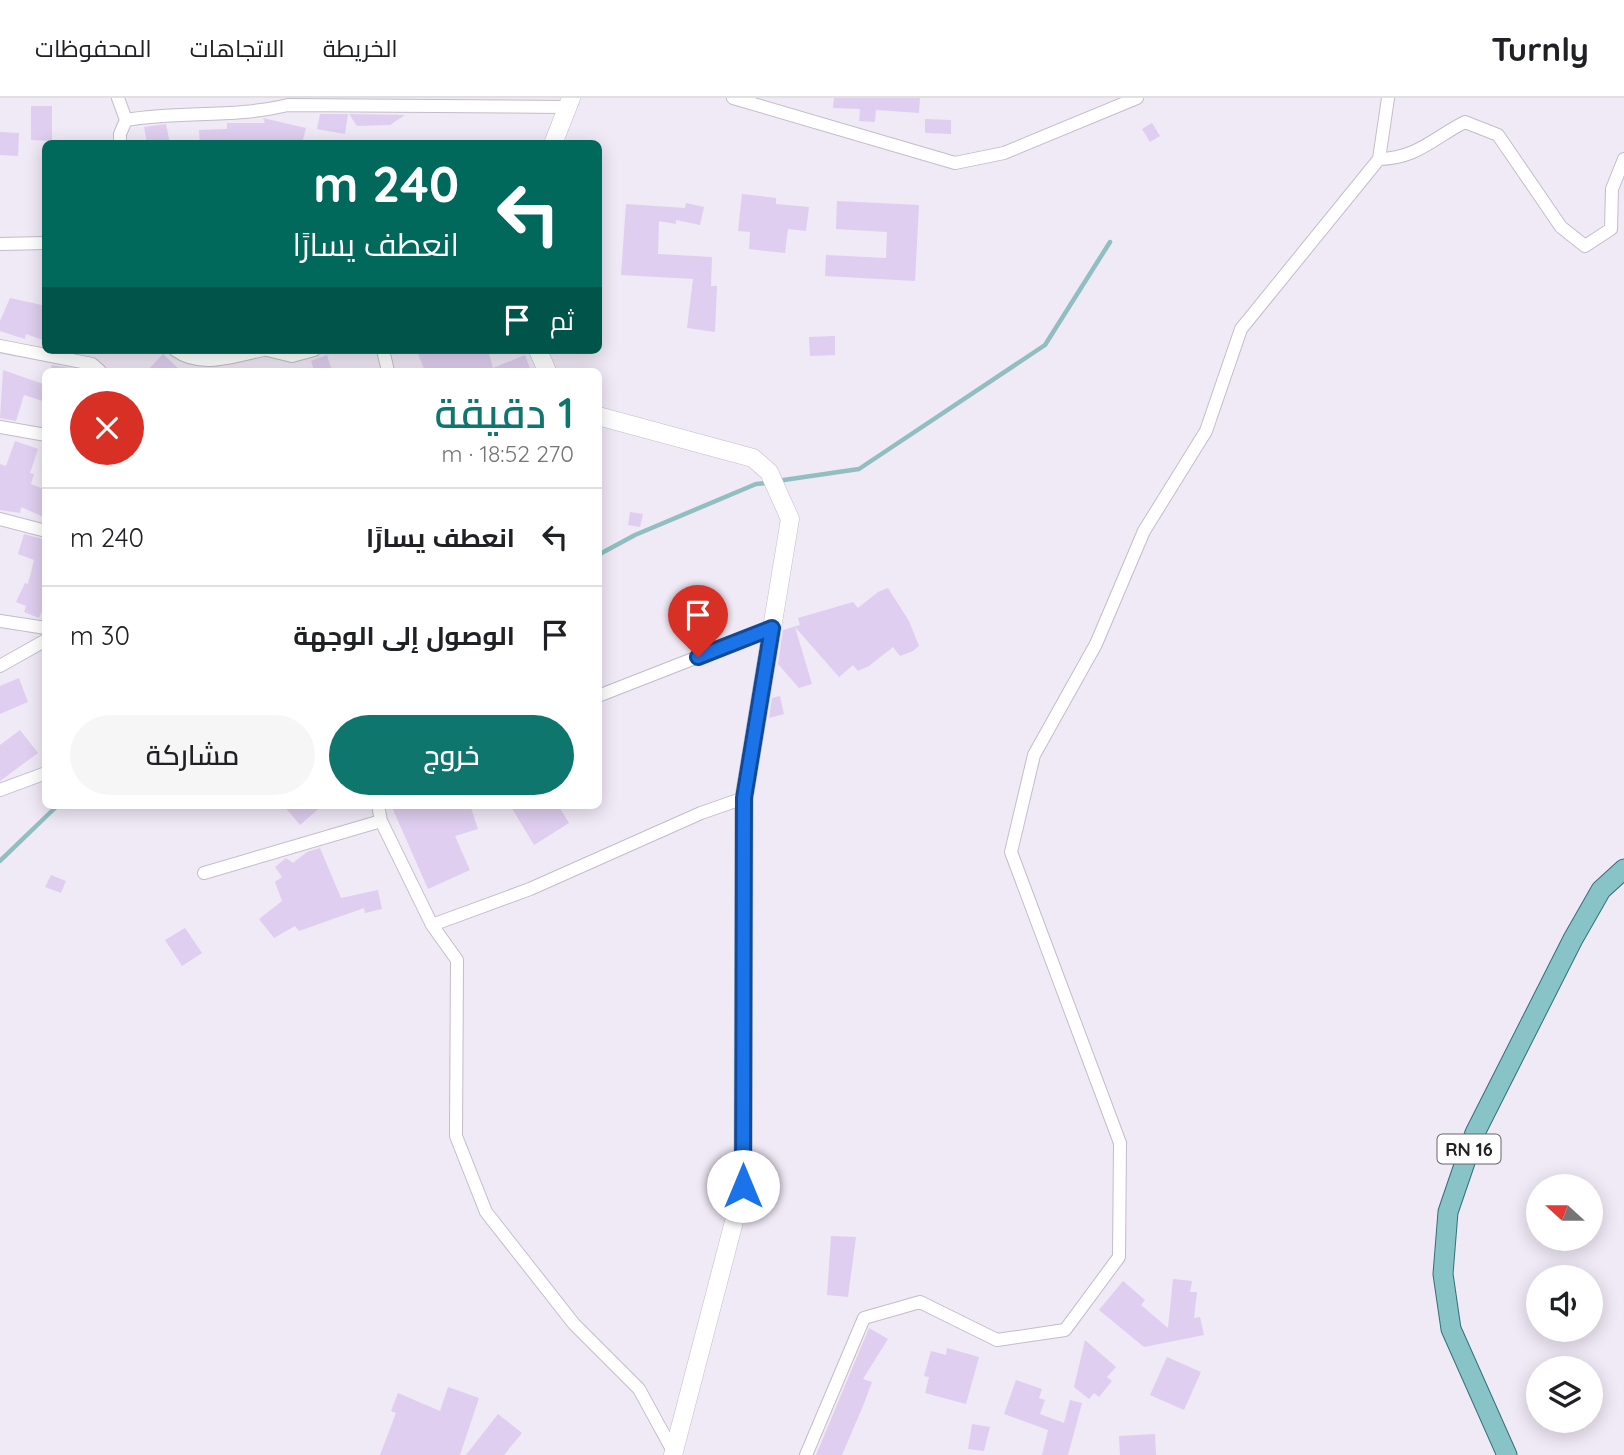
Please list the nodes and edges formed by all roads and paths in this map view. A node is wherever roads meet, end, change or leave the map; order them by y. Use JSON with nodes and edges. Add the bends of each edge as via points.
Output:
{"nodes":[{"id":1,"x":118,"y":98,"type":"edge"},
{"id":2,"x":733,"y":98,"type":"edge"},
{"id":3,"x":1137,"y":98,"type":"edge"},
{"id":4,"x":1388,"y":98,"type":"edge"},
{"id":5,"x":569,"y":103,"type":"edge"},
{"id":6,"x":126,"y":120,"type":"junction"},
{"id":7,"x":120,"y":140,"type":"edge"},
{"id":8,"x":554,"y":140,"type":"edge"},
{"id":9,"x":1379,"y":159,"type":"junction"},
{"id":10,"x":1624,"y":159,"type":"edge"},
{"id":11,"x":42,"y":243,"type":"edge"},
{"id":12,"x":0,"y":244,"type":"edge"},
{"id":13,"x":0,"y":346,"type":"edge"},
{"id":14,"x":183,"y":354,"type":"edge"},
{"id":15,"x":245,"y":354,"type":"edge"},
{"id":16,"x":209,"y":361,"type":"junction"},
{"id":17,"x":97,"y":368,"type":"edge"},
{"id":18,"x":203,"y":368,"type":"edge"},
{"id":19,"x":602,"y":417,"type":"edge"},
{"id":20,"x":0,"y":427,"type":"edge"},
{"id":21,"x":42,"y":434,"type":"edge"},
{"id":22,"x":0,"y":519,"type":"edge"},
{"id":23,"x":42,"y":530,"type":"edge"},
{"id":24,"x":0,"y":621,"type":"edge"},
{"id":25,"x":42,"y":627,"type":"edge"},
{"id":26,"x":772,"y":628,"type":"junction"},
{"id":27,"x":42,"y":642,"type":"edge"},
{"id":28,"x":0,"y":666,"type":"edge"},
{"id":29,"x":602,"y":694,"type":"edge"},
{"id":30,"x":42,"y":774,"type":"edge"},
{"id":31,"x":0,"y":790,"type":"edge"},
{"id":32,"x":744,"y":798,"type":"junction"},
{"id":33,"x":379,"y":809,"type":"edge"},
{"id":34,"x":381,"y":821,"type":"junction"},
{"id":35,"x":1624,"y":869,"type":"edge"},
{"id":36,"x":204,"y":873,"type":"dead end"},
{"id":37,"x":432,"y":925,"type":"junction"},
{"id":38,"x":673,"y":1454,"type":"edge"},
{"id":39,"x":806,"y":1455,"type":"edge"},
{"id":40,"x":1507,"y":1455,"type":"edge"}],
"edges":[{"from":1,"to":6,"type":"street"},
{"from":2,"to":3,"type":"street","via":[[955,163],[1004,153]]},
{"from":4,"to":9,"type":"street"},
{"from":5,"to":6,"type":"street","via":[[288,105],[265,111]]},
{"from":5,"to":8,"type":"main road"},
{"from":6,"to":7,"type":"street"},
{"from":9,"to":10,"type":"street","via":[[1400,158],[1423,149],[1465,122],[1498,135],[1561,227],[1586,246],[1611,229],[1612,189]]},
{"from":9,"to":39,"type":"street","via":[[1241,329],[1206,431],[1144,531],[1096,644],[1034,755],[1011,852],[1120,1143],[1119,1257],[1065,1330],[997,1340],[920,1302],[864,1318]]},
{"from":11,"to":12,"type":"street"},
{"from":13,"to":17,"type":"street"},
{"from":14,"to":16,"type":"street"},
{"from":15,"to":16,"type":"street"},
{"from":16,"to":18,"type":"street"},
{"from":19,"to":26,"type":"main road","via":[[739,453],[769,472],[790,519]]},
{"from":20,"to":21,"type":"street"},
{"from":22,"to":23,"type":"street"},
{"from":24,"to":25,"type":"street"},
{"from":26,"to":29,"type":"street"},
{"from":26,"to":32,"type":"main road"},
{"from":27,"to":28,"type":"street"},
{"from":30,"to":31,"type":"street"},
{"from":32,"to":37,"type":"street","via":[[530,889]]},
{"from":32,"to":38,"type":"main road","via":[[743,1186]]},
{"from":33,"to":34,"type":"street"},
{"from":34,"to":36,"type":"street"},
{"from":34,"to":37,"type":"street"},
{"from":35,"to":40,"type":"main road","number":"RN 16","via":[[1601,890],[1567,951],[1475,1133],[1448,1212],[1443,1274],[1451,1329]]},
{"from":37,"to":38,"type":"street","via":[[457,960],[456,1136],[486,1212],[574,1324],[639,1389]]}]}
